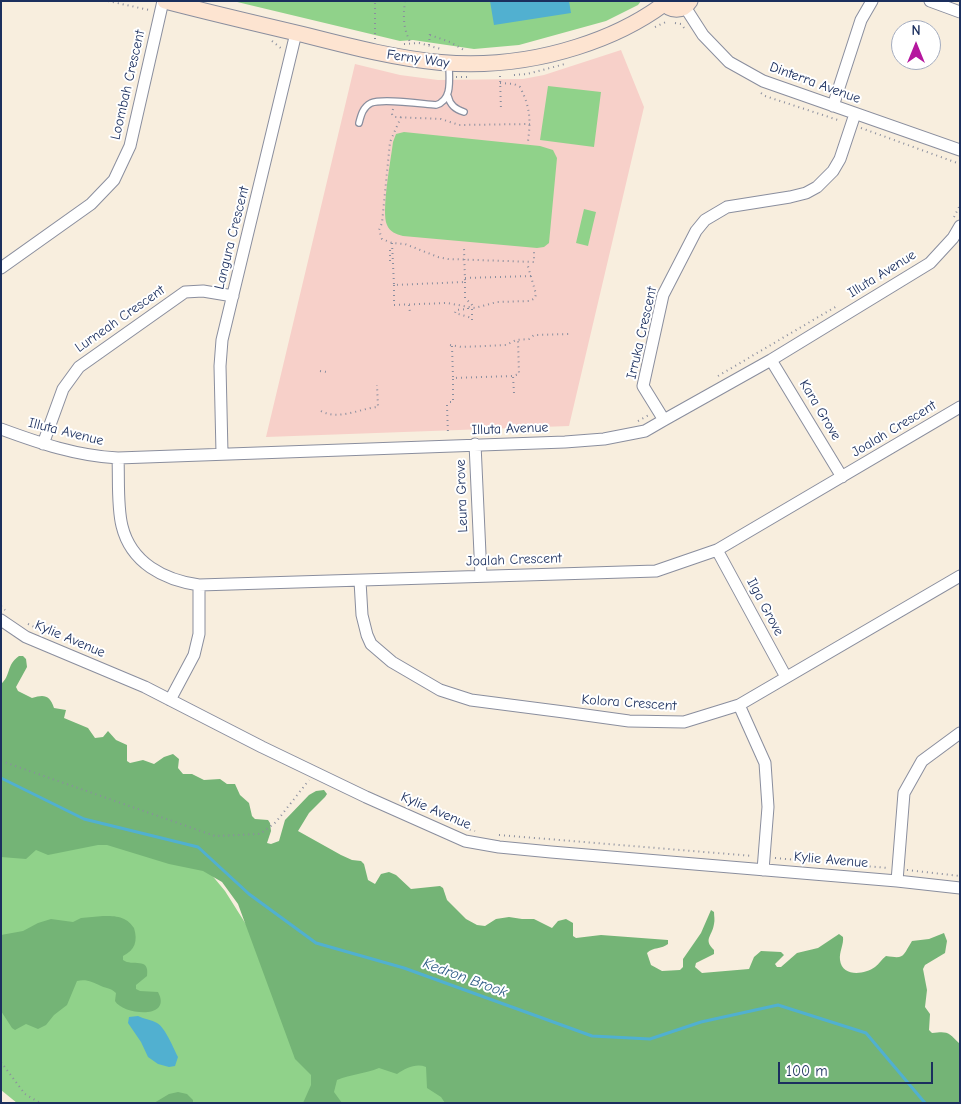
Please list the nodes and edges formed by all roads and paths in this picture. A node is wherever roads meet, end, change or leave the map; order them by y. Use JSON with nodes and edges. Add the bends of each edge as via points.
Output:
{"nodes":[{"id":1,"x":164,"y":1,"type":"edge"},
{"id":2,"x":375,"y":1,"type":"edge"},
{"id":3,"x":405,"y":1,"type":"edge"},
{"id":4,"x":872,"y":1,"type":"edge"},
{"id":5,"x":930,"y":1,"type":"edge"},
{"id":6,"x":664,"y":3,"type":"edge"},
{"id":7,"x":688,"y":4,"type":"edge"},
{"id":8,"x":960,"y":12,"type":"edge"},
{"id":9,"x":296,"y":33,"type":"junction"},
{"id":10,"x":375,"y":39,"type":"dead end"},
{"id":11,"x":402,"y":44,"type":"dead end"},
{"id":12,"x":411,"y":44,"type":"junction"},
{"id":13,"x":429,"y":45,"type":"junction"},
{"id":14,"x":464,"y":52,"type":"dead end"},
{"id":15,"x":447,"y":57,"type":"junction"},
{"id":16,"x":500,"y":76,"type":"dead end"},
{"id":17,"x":500,"y":83,"type":"junction"},
{"id":18,"x":448,"y":96,"type":"junction"},
{"id":19,"x":393,"y":102,"type":"junction"},
{"id":20,"x":833,"y":106,"type":"junction"},
{"id":21,"x":501,"y":110,"type":"dead end"},
{"id":22,"x":464,"y":112,"type":"dead end"},
{"id":23,"x":855,"y":114,"type":"junction"},
{"id":24,"x":401,"y":117,"type":"junction"},
{"id":25,"x":360,"y":123,"type":"dead end"},
{"id":26,"x":530,"y":124,"type":"junction"},
{"id":27,"x":861,"y":128,"type":"dead end"},
{"id":28,"x":528,"y":141,"type":"dead end"},
{"id":29,"x":960,"y":150,"type":"edge"},
{"id":30,"x":960,"y":164,"type":"edge"},
{"id":31,"x":960,"y":204,"type":"edge"},
{"id":32,"x":956,"y":223,"type":"edge"},
{"id":33,"x":392,"y":244,"type":"junction"},
{"id":34,"x":464,"y":248,"type":"dead end"},
{"id":35,"x":390,"y":250,"type":"dead end"},
{"id":36,"x":534,"y":251,"type":"dead end"},
{"id":37,"x":464,"y":260,"type":"junction"},
{"id":38,"x":393,"y":261,"type":"junction"},
{"id":39,"x":527,"y":262,"type":"junction"},
{"id":40,"x":1,"y":268,"type":"edge"},
{"id":41,"x":532,"y":276,"type":"junction"},
{"id":42,"x":465,"y":278,"type":"junction"},
{"id":43,"x":465,"y":282,"type":"junction"},
{"id":44,"x":394,"y":285,"type":"junction"},
{"id":45,"x":233,"y":296,"type":"junction"},
{"id":46,"x":409,"y":305,"type":"junction"},
{"id":47,"x":838,"y":305,"type":"dead end"},
{"id":48,"x":468,"y":308,"type":"junction"},
{"id":49,"x":472,"y":308,"type":"junction"},
{"id":50,"x":410,"y":313,"type":"dead end"},
{"id":51,"x":571,"y":334,"type":"dead end"},
{"id":52,"x":518,"y":340,"type":"junction"},
{"id":53,"x":771,"y":360,"type":"junction"},
{"id":54,"x":320,"y":371,"type":"dead end"},
{"id":55,"x":327,"y":372,"type":"dead end"},
{"id":56,"x":513,"y":376,"type":"junction"},
{"id":57,"x":718,"y":376,"type":"dead end"},
{"id":58,"x":453,"y":378,"type":"junction"},
{"id":59,"x":378,"y":385,"type":"dead end"},
{"id":60,"x":514,"y":393,"type":"dead end"},
{"id":61,"x":450,"y":402,"type":"dead end"},
{"id":62,"x":447,"y":405,"type":"dead end"},
{"id":63,"x":960,"y":407,"type":"edge"},
{"id":64,"x":321,"y":411,"type":"dead end"},
{"id":65,"x":662,"y":416,"type":"junction"},
{"id":66,"x":636,"y":422,"type":"dead end"},
{"id":67,"x":1,"y":429,"type":"edge"},
{"id":68,"x":448,"y":436,"type":"dead end"},
{"id":69,"x":43,"y":444,"type":"junction"},
{"id":70,"x":475,"y":444,"type":"junction"},
{"id":71,"x":222,"y":453,"type":"junction"},
{"id":72,"x":118,"y":458,"type":"junction"},
{"id":73,"x":842,"y":477,"type":"junction"},
{"id":74,"x":717,"y":550,"type":"junction"},
{"id":75,"x":481,"y":576,"type":"junction"},
{"id":76,"x":960,"y":576,"type":"edge"},
{"id":77,"x":360,"y":581,"type":"junction"},
{"id":78,"x":199,"y":585,"type":"junction"},
{"id":79,"x":1,"y":606,"type":"edge"},
{"id":80,"x":4,"y":616,"type":"edge"},
{"id":81,"x":22,"y":622,"type":"dead end"},
{"id":82,"x":49,"y":634,"type":"dead end"},
{"id":83,"x":786,"y":678,"type":"junction"},
{"id":84,"x":170,"y":700,"type":"junction"},
{"id":85,"x":739,"y":705,"type":"junction"},
{"id":86,"x":960,"y":733,"type":"edge"},
{"id":87,"x":1,"y":761,"type":"edge"},
{"id":88,"x":316,"y":773,"type":"junction"},
{"id":89,"x":459,"y":827,"type":"dead end"},
{"id":90,"x":478,"y":832,"type":"dead end"},
{"id":91,"x":498,"y":835,"type":"dead end"},
{"id":92,"x":764,"y":857,"type":"junction"},
{"id":93,"x":763,"y":870,"type":"junction"},
{"id":94,"x":898,"y":875,"type":"junction"},
{"id":95,"x":960,"y":876,"type":"edge"},
{"id":96,"x":960,"y":888,"type":"edge"},
{"id":97,"x":1,"y":1062,"type":"edge"},
{"id":98,"x":40,"y":1103,"type":"edge"}],
"edges":[{"from":1,"to":9,"type":"street","name":"Ferny Way"},
{"from":1,"to":40,"type":"street","name":"Loombah Crescent","via":[[130,146],[114,180],[91,204]]},
{"from":2,"to":10,"type":"path"},
{"from":3,"to":12,"type":"path","via":[[405,32]]},
{"from":4,"to":20,"type":"street","via":[[861,20]]},
{"from":5,"to":8,"type":"street"},
{"from":6,"to":7,"type":"street","name":"Ferny Way","via":[[674,10]]},
{"from":6,"to":15,"type":"street","name":"Ferny Way","via":[[647,17],[603,39],[544,57],[476,65]]},
{"from":7,"to":20,"type":"street","name":"Dinterra Avenue","via":[[702,35],[730,62],[763,80]]},
{"from":9,"to":15,"type":"street","name":"Ferny Way","via":[[408,59]]},
{"from":9,"to":45,"type":"street","name":"Langura Crescent"},
{"from":11,"to":12,"type":"path"},
{"from":12,"to":13,"type":"path"},
{"from":13,"to":14,"type":"path","via":[[430,34]]},
{"from":13,"to":15,"type":"path"},
{"from":15,"to":18,"type":"lane"},
{"from":16,"to":17,"type":"path"},
{"from":17,"to":21,"type":"path"},
{"from":17,"to":26,"type":"path","via":[[520,87],[529,109]]},
{"from":18,"to":19,"type":"lane","via":[[436,105]]},
{"from":18,"to":22,"type":"lane","via":[[453,106]]},
{"from":19,"to":24,"type":"path","via":[[392,114]]},
{"from":19,"to":25,"type":"lane","via":[[371,104],[362,112]]},
{"from":20,"to":23,"type":"street","name":"Dinterra Avenue"},
{"from":23,"to":29,"type":"street","name":"Dinterra Avenue"},
{"from":23,"to":65,"type":"street","name":"Irruka Crescent","via":[[833,171],[817,187],[790,197],[727,207],[705,220],[696,231],[663,296],[643,386]]},
{"from":24,"to":26,"type":"path","via":[[441,120],[459,126]]},
{"from":24,"to":33,"type":"path","via":[[390,142],[382,223],[378,230],[382,239]]},
{"from":26,"to":28,"type":"path"},
{"from":27,"to":30,"type":"path"},
{"from":31,"to":32,"type":"path"},
{"from":32,"to":53,"type":"street","name":"Illuta Avenue","via":[[953,238],[930,263]]},
{"from":33,"to":37,"type":"path","via":[[405,244],[438,257]]},
{"from":33,"to":38,"type":"path"},
{"from":34,"to":37,"type":"path"},
{"from":35,"to":38,"type":"path","via":[[390,261]]},
{"from":36,"to":39,"type":"path","via":[[534,262]]},
{"from":37,"to":39,"type":"path"},
{"from":37,"to":42,"type":"path"},
{"from":38,"to":44,"type":"path"},
{"from":39,"to":41,"type":"path"},
{"from":41,"to":42,"type":"path"},
{"from":41,"to":49,"type":"path","via":[[536,294],[530,301],[497,302]]},
{"from":42,"to":43,"type":"path"},
{"from":43,"to":44,"type":"path"},
{"from":43,"to":49,"type":"path","via":[[465,298]]},
{"from":44,"to":46,"type":"path","via":[[394,305]]},
{"from":45,"to":69,"type":"street","name":"Lurneah Crescent","via":[[203,291],[184,292],[79,367],[63,389]]},
{"from":45,"to":71,"type":"street","name":"Langura Crescent","via":[[220,352]]},
{"from":46,"to":48,"type":"path","via":[[447,303]]},
{"from":46,"to":50,"type":"path"},
{"from":47,"to":57,"type":"path"},
{"from":48,"to":49,"type":"path"},
{"from":48,"to":49,"type":"path","via":[[455,313],[472,319]]},
{"from":51,"to":52,"type":"path","via":[[534,335],[530,339]]},
{"from":52,"to":56,"type":"path","via":[[519,374]]},
{"from":52,"to":58,"type":"path","via":[[506,345],[451,345]]},
{"from":53,"to":65,"type":"street","name":"Illuta Avenue"},
{"from":53,"to":73,"type":"street","name":"Kara Grove"},
{"from":54,"to":55,"type":"path"},
{"from":56,"to":58,"type":"path"},
{"from":56,"to":60,"type":"path"},
{"from":58,"to":61,"type":"path","via":[[453,402]]},
{"from":59,"to":64,"type":"path","via":[[378,407],[353,414],[326,414]]},
{"from":62,"to":68,"type":"path"},
{"from":63,"to":73,"type":"street","name":"Joalah Crescent"},
{"from":65,"to":66,"type":"path","via":[[644,417]]},
{"from":65,"to":70,"type":"street","name":"Illuta Avenue","via":[[645,431],[604,439]]},
{"from":67,"to":69,"type":"street","name":"Illuta Avenue"},
{"from":69,"to":72,"type":"street","name":"Illuta Avenue","via":[[91,456]]},
{"from":70,"to":71,"type":"street","name":"Illuta Avenue"},
{"from":70,"to":75,"type":"street","name":"Leura Grove"},
{"from":71,"to":72,"type":"street","name":"Illuta Avenue"},
{"from":72,"to":78,"type":"street","name":"Joalah Crescent","via":[[122,526],[136,556],[172,579]]},
{"from":73,"to":74,"type":"street","name":"Joalah Crescent"},
{"from":74,"to":75,"type":"street","name":"Joalah Crescent","via":[[656,571]]},
{"from":74,"to":83,"type":"street","name":"Ilga Grove"},
{"from":75,"to":77,"type":"street","name":"Joalah Crescent"},
{"from":76,"to":83,"type":"street","name":"Kolora Crescent"},
{"from":77,"to":78,"type":"street","name":"Joalah Crescent"},
{"from":77,"to":85,"type":"street","name":"Kolora Crescent","via":[[362,615],[371,644],[414,676],[455,696],[629,720],[684,722]]},
{"from":78,"to":84,"type":"street","via":[[199,634],[194,655]]},
{"from":79,"to":80,"type":"path"},
{"from":80,"to":84,"type":"street","name":"Kylie Avenue","via":[[26,637]]},
{"from":81,"to":82,"type":"path"},
{"from":83,"to":85,"type":"street","name":"Kolora Crescent"},
{"from":84,"to":88,"type":"street","name":"Kylie Avenue"},
{"from":85,"to":92,"type":"street","via":[[765,763],[768,807]]},
{"from":86,"to":94,"type":"street","via":[[922,761],[904,793]]},
{"from":87,"to":88,"type":"path","via":[[215,836],[260,834],[276,822]]},
{"from":88,"to":93,"type":"street","name":"Kylie Avenue","via":[[465,841],[499,847]]},
{"from":89,"to":90,"type":"path"},
{"from":91,"to":92,"type":"path"},
{"from":92,"to":93,"type":"street"},
{"from":92,"to":94,"type":"path"},
{"from":93,"to":94,"type":"street","name":"Kylie Avenue"},
{"from":94,"to":95,"type":"path"},
{"from":94,"to":96,"type":"street","name":"Kylie Avenue"},
{"from":97,"to":98,"type":"path","via":[[25,1094]]}]}
